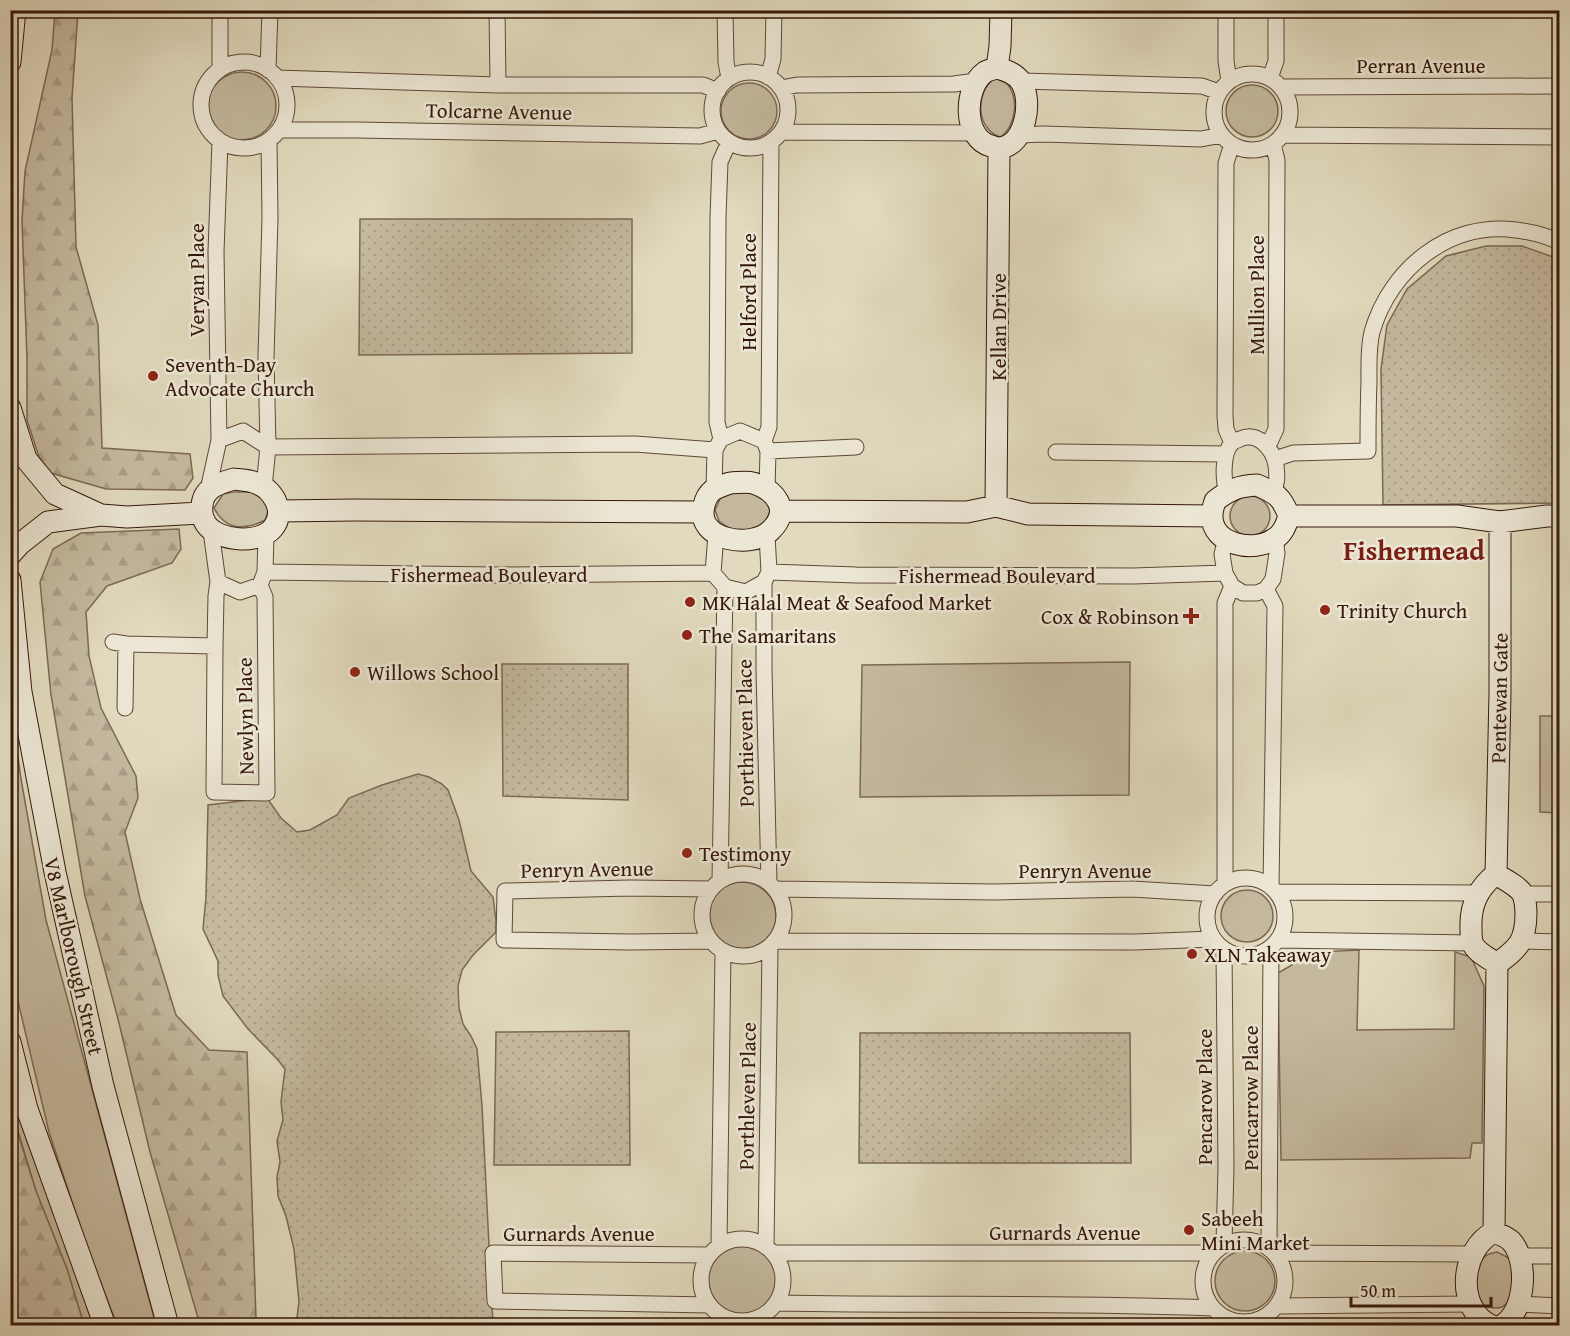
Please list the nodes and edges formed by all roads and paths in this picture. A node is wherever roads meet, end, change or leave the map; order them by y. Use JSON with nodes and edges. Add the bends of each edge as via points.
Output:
{"nodes":[{"id":1,"x":15,"y":10,"type":"edge"},
{"id":2,"x":220,"y":10,"type":"edge"},
{"id":3,"x":270,"y":10,"type":"edge"},
{"id":4,"x":497,"y":10,"type":"edge"},
{"id":5,"x":725,"y":10,"type":"edge"},
{"id":6,"x":774,"y":10,"type":"edge"},
{"id":7,"x":1001,"y":10,"type":"edge"},
{"id":8,"x":1226,"y":10,"type":"edge"},
{"id":9,"x":1276,"y":10,"type":"edge"},
{"id":10,"x":10,"y":62,"type":"edge"},
{"id":11,"x":998,"y":68,"type":"junction"},
{"id":12,"x":220,"y":69,"type":"junction"},
{"id":13,"x":273,"y":74,"type":"junction"},
{"id":14,"x":768,"y":77,"type":"junction"},
{"id":15,"x":729,"y":78,"type":"junction"},
{"id":16,"x":976,"y":81,"type":"junction"},
{"id":17,"x":1021,"y":81,"type":"junction"},
{"id":18,"x":1276,"y":82,"type":"junction"},
{"id":19,"x":498,"y":85,"type":"junction"},
{"id":20,"x":1224,"y":86,"type":"junction"},
{"id":21,"x":1560,"y":86,"type":"edge"},
{"id":22,"x":781,"y":88,"type":"junction"},
{"id":23,"x":718,"y":91,"type":"junction"},
{"id":24,"x":718,"y":131,"type":"junction"},
{"id":25,"x":974,"y":133,"type":"junction"},
{"id":26,"x":274,"y":135,"type":"junction"},
{"id":27,"x":1020,"y":135,"type":"junction"},
{"id":28,"x":776,"y":137,"type":"junction"},
{"id":29,"x":1560,"y":137,"type":"edge"},
{"id":30,"x":1278,"y":139,"type":"junction"},
{"id":31,"x":1227,"y":140,"type":"junction"},
{"id":32,"x":220,"y":141,"type":"junction"},
{"id":33,"x":729,"y":142,"type":"junction"},
{"id":34,"x":999,"y":148,"type":"junction"},
{"id":35,"x":1560,"y":243,"type":"edge"},
{"id":36,"x":10,"y":408,"type":"edge"},
{"id":37,"x":219,"y":440,"type":"junction"},
{"id":38,"x":718,"y":445,"type":"junction"},
{"id":39,"x":766,"y":446,"type":"junction"},
{"id":40,"x":268,"y":447,"type":"junction"},
{"id":41,"x":856,"y":447,"type":"dead end"},
{"id":42,"x":1229,"y":448,"type":"junction"},
{"id":43,"x":1056,"y":452,"type":"dead end"},
{"id":44,"x":1271,"y":453,"type":"junction"},
{"id":45,"x":264,"y":488,"type":"junction"},
{"id":46,"x":714,"y":489,"type":"junction"},
{"id":47,"x":208,"y":490,"type":"junction"},
{"id":48,"x":767,"y":490,"type":"junction"},
{"id":49,"x":1227,"y":492,"type":"junction"},
{"id":50,"x":1273,"y":492,"type":"junction"},
{"id":51,"x":996,"y":506,"type":"junction"},
{"id":52,"x":781,"y":511,"type":"junction"},
{"id":53,"x":279,"y":512,"type":"junction"},
{"id":54,"x":703,"y":512,"type":"junction"},
{"id":55,"x":101,"y":515,"type":"junction"},
{"id":56,"x":1212,"y":516,"type":"junction"},
{"id":57,"x":1289,"y":516,"type":"junction"},
{"id":58,"x":1560,"y":516,"type":"edge"},
{"id":59,"x":206,"y":522,"type":"junction"},
{"id":60,"x":1500,"y":522,"type":"junction"},
{"id":61,"x":266,"y":534,"type":"junction"},
{"id":62,"x":716,"y":534,"type":"junction"},
{"id":63,"x":766,"y":535,"type":"junction"},
{"id":64,"x":1226,"y":539,"type":"junction"},
{"id":65,"x":1275,"y":539,"type":"junction"},
{"id":66,"x":10,"y":555,"type":"edge"},
{"id":67,"x":713,"y":573,"type":"junction"},
{"id":68,"x":766,"y":577,"type":"junction"},
{"id":69,"x":263,"y":578,"type":"junction"},
{"id":70,"x":10,"y":580,"type":"edge"},
{"id":71,"x":1228,"y":580,"type":"junction"},
{"id":72,"x":218,"y":582,"type":"junction"},
{"id":73,"x":724,"y":586,"type":"junction"},
{"id":74,"x":1266,"y":589,"type":"junction"},
{"id":75,"x":215,"y":646,"type":"junction"},
{"id":76,"x":125,"y":708,"type":"dead end"},
{"id":77,"x":1496,"y":874,"type":"junction"},
{"id":78,"x":716,"y":885,"type":"junction"},
{"id":79,"x":772,"y":886,"type":"junction"},
{"id":80,"x":1220,"y":889,"type":"junction"},
{"id":81,"x":1273,"y":889,"type":"junction"},
{"id":82,"x":1478,"y":893,"type":"junction"},
{"id":83,"x":1522,"y":894,"type":"junction"},
{"id":84,"x":1560,"y":894,"type":"edge"},
{"id":85,"x":1521,"y":941,"type":"junction"},
{"id":86,"x":1560,"y":942,"type":"edge"},
{"id":87,"x":1472,"y":943,"type":"junction"},
{"id":88,"x":772,"y":944,"type":"junction"},
{"id":89,"x":1275,"y":944,"type":"junction"},
{"id":90,"x":1219,"y":945,"type":"junction"},
{"id":91,"x":717,"y":946,"type":"junction"},
{"id":92,"x":1497,"y":964,"type":"junction"},
{"id":93,"x":10,"y":1042,"type":"edge"},
{"id":94,"x":1494,"y":1233,"type":"junction"},
{"id":95,"x":1219,"y":1249,"type":"junction"},
{"id":96,"x":713,"y":1250,"type":"junction"},
{"id":97,"x":770,"y":1250,"type":"junction"},
{"id":98,"x":1271,"y":1251,"type":"junction"},
{"id":99,"x":1473,"y":1254,"type":"junction"},
{"id":100,"x":1519,"y":1256,"type":"junction"},
{"id":101,"x":1560,"y":1256,"type":"edge"},
{"id":102,"x":1470,"y":1304,"type":"junction"},
{"id":103,"x":1519,"y":1304,"type":"junction"},
{"id":104,"x":1560,"y":1306,"type":"edge"},
{"id":105,"x":770,"y":1314,"type":"edge"},
{"id":106,"x":714,"y":1315,"type":"edge"},
{"id":107,"x":1271,"y":1315,"type":"edge"},
{"id":108,"x":1217,"y":1316,"type":"edge"},
{"id":109,"x":105,"y":1326,"type":"edge"},
{"id":110,"x":168,"y":1326,"type":"edge"},
{"id":111,"x":1492,"y":1326,"type":"edge"},
{"id":112,"x":1501,"y":1326,"type":"edge"}],
"edges":[{"from":1,"to":10,"type":"street"},
{"from":2,"to":12,"type":"street"},
{"from":3,"to":13,"type":"street"},
{"from":4,"to":19,"type":"street","name":"Tolcarne Avenue"},
{"from":5,"to":15,"type":"street"},
{"from":6,"to":14,"type":"street","via":[[773,59]]},
{"from":7,"to":11,"type":"street"},
{"from":8,"to":20,"type":"street"},
{"from":9,"to":18,"type":"street"},
{"from":11,"to":16,"type":"street","via":[[986,71]]},
{"from":11,"to":17,"type":"street"},
{"from":12,"to":13,"type":"street","via":[[244,62],[257,64]]},
{"from":12,"to":32,"type":"street","via":[[207,83],[201,105],[208,129]]},
{"from":13,"to":19,"type":"street","name":"Tolcarne Avenue"},
{"from":13,"to":26,"type":"street","via":[[284,90],[287,104],[285,118]]},
{"from":14,"to":15,"type":"street","via":[[742,73]]},
{"from":14,"to":22,"type":"street"},
{"from":15,"to":23,"type":"street"},
{"from":16,"to":22,"type":"street"},
{"from":16,"to":25,"type":"street","via":[[969,98]]},
{"from":17,"to":20,"type":"street"},
{"from":17,"to":27,"type":"street","via":[[1026,118]]},
{"from":18,"to":20,"type":"street","via":[[1259,74],[1244,74]]},
{"from":18,"to":21,"type":"street","name":"Perran Avenue"},
{"from":18,"to":30,"type":"street","via":[[1289,104],[1290,116]]},
{"from":19,"to":23,"type":"street","name":"Tolcarne Avenue","via":[[703,85]]},
{"from":20,"to":31,"type":"street","via":[[1214,108],[1214,119]]},
{"from":22,"to":28,"type":"street","name":"Helford Place","via":[[788,110]]},
{"from":23,"to":24,"type":"street","via":[[712,104]]},
{"from":24,"to":26,"type":"street","name":"Tolcarne Avenue","via":[[700,136],[369,130]]},
{"from":24,"to":33,"type":"street"},
{"from":25,"to":28,"type":"street"},
{"from":25,"to":34,"type":"street","via":[[986,145]]},
{"from":26,"to":32,"type":"street","via":[[255,147],[231,146]]},
{"from":26,"to":40,"type":"street","via":[[266,357]]},
{"from":27,"to":31,"type":"street"},
{"from":27,"to":34,"type":"street","via":[[1012,144]]},
{"from":28,"to":33,"type":"street","via":[[761,147],[739,147]]},
{"from":28,"to":39,"type":"street","name":"Helford Place"},
{"from":29,"to":30,"type":"street"},
{"from":30,"to":31,"type":"street","via":[[1262,149],[1245,149]]},
{"from":30,"to":44,"type":"street","name":"Mullion Place","via":[[1276,429]]},
{"from":31,"to":42,"type":"street","name":"Mullion Place","via":[[1225,416]]},
{"from":32,"to":37,"type":"street","name":"Veryan Place","via":[[216,252]]},
{"from":33,"to":38,"type":"street","name":"Helford Place","via":[[720,162],[718,216]]},
{"from":34,"to":51,"type":"street","name":"Kellan Drive"},
{"from":35,"to":44,"type":"street","via":[[1531,232],[1502,228],[1459,236],[1422,256],[1390,290],[1371,336],[1368,451]]},
{"from":36,"to":55,"type":"street","via":[[26,459],[55,494]]},
{"from":37,"to":40,"type":"street","via":[[243,431]]},
{"from":37,"to":47,"type":"street","name":"Veryan Place"},
{"from":38,"to":39,"type":"street","via":[[740,430]]},
{"from":38,"to":40,"type":"street"},
{"from":38,"to":46,"type":"street","name":"Helford Place"},
{"from":39,"to":41,"type":"street"},
{"from":39,"to":48,"type":"street","name":"Helford Place"},
{"from":40,"to":45,"type":"street"},
{"from":42,"to":43,"type":"street"},
{"from":42,"to":44,"type":"street","via":[[1244,437],[1257,438]]},
{"from":42,"to":49,"type":"street","name":"Mullion Place","via":[[1223,480]]},
{"from":44,"to":50,"type":"street","name":"Mullion Place","via":[[1278,481]]},
{"from":45,"to":47,"type":"street","via":[[234,479]]},
{"from":45,"to":53,"type":"street","via":[[272,494]]},
{"from":46,"to":48,"type":"street","via":[[730,483],[751,483]]},
{"from":46,"to":54,"type":"street"},
{"from":47,"to":59,"type":"street","via":[[202,501]]},
{"from":48,"to":52,"type":"street","via":[[779,501]]},
{"from":49,"to":50,"type":"street","via":[[1257,485]]},
{"from":49,"to":56,"type":"street","via":[[1215,501]]},
{"from":50,"to":57,"type":"street","via":[[1284,502]]},
{"from":51,"to":52,"type":"street","via":[[967,512]]},
{"from":51,"to":56,"type":"street","via":[[1028,514]]},
{"from":52,"to":63,"type":"street","via":[[775,527]]},
{"from":53,"to":54,"type":"street"},
{"from":53,"to":61,"type":"street","via":[[278,520]]},
{"from":54,"to":62,"type":"street"},
{"from":55,"to":59,"type":"street"},
{"from":55,"to":66,"type":"street","via":[[48,522]]},
{"from":56,"to":64,"type":"street","via":[[1216,530]]},
{"from":57,"to":60,"type":"street","via":[[1457,516]]},
{"from":57,"to":65,"type":"street"},
{"from":58,"to":60,"type":"street"},
{"from":59,"to":61,"type":"street","via":[[229,538]]},
{"from":59,"to":72,"type":"street","name":"Newlyn Place"},
{"from":60,"to":77,"type":"street","name":"Pentewan Gate"},
{"from":61,"to":69,"type":"street","name":"Newlyn Place"},
{"from":62,"to":63,"type":"street","via":[[732,540],[754,541]]},
{"from":62,"to":67,"type":"street"},
{"from":63,"to":68,"type":"street","name":"Porthieven Place"},
{"from":64,"to":65,"type":"street","via":[[1243,546],[1260,546]]},
{"from":64,"to":71,"type":"street","via":[[1222,554]]},
{"from":65,"to":74,"type":"street","via":[[1273,579]]},
{"from":67,"to":69,"type":"street","name":"Fishermead Boulevard"},
{"from":67,"to":73,"type":"street"},
{"from":68,"to":71,"type":"street","name":"Fishermead Boulevard","via":[[1133,576]]},
{"from":68,"to":73,"type":"street","name":"Fishermead Boulevard","via":[[746,592]]},
{"from":68,"to":79,"type":"street","name":"Porthieven Place","via":[[764,669]]},
{"from":69,"to":72,"type":"street","via":[[240,592]]},
{"from":69,"to":75,"type":"street","name":"Newlyn Place","via":[[267,793],[214,792]]},
{"from":70,"to":110,"type":"street","name":"V8 Marlborough Street","via":[[21,692],[55,872],[103,1086]]},
{"from":71,"to":74,"type":"street","name":"Fishermead Boulevard","via":[[1243,593]]},
{"from":71,"to":80,"type":"street"},
{"from":72,"to":75,"type":"street","name":"Newlyn Place"},
{"from":73,"to":78,"type":"street"},
{"from":74,"to":81,"type":"street","via":[[1275,606]]},
{"from":75,"to":76,"type":"street","name":"Newlyn Place","via":[[119,643]]},
{"from":77,"to":82,"type":"street"},
{"from":77,"to":83,"type":"street"},
{"from":78,"to":79,"type":"street","via":[[732,875],[745,874],[758,876]]},
{"from":78,"to":91,"type":"street","via":[[704,902],[702,915],[705,929]]},
{"from":78,"to":91,"type":"street","name":"Penryn Avenue","via":[[505,891],[504,940]]},
{"from":79,"to":80,"type":"street","name":"Penryn Avenue","via":[[994,892]]},
{"from":79,"to":88,"type":"street","via":[[785,915]]},
{"from":80,"to":81,"type":"street","via":[[1237,879],[1248,878]]},
{"from":80,"to":90,"type":"street","via":[[1206,916],[1208,929]]},
{"from":81,"to":82,"type":"street"},
{"from":81,"to":89,"type":"street","via":[[1283,903],[1285,916],[1284,929]]},
{"from":82,"to":87,"type":"street","via":[[1471,913]]},
{"from":83,"to":84,"type":"street"},
{"from":83,"to":85,"type":"street","via":[[1526,928]]},
{"from":85,"to":86,"type":"street"},
{"from":85,"to":92,"type":"street"},
{"from":87,"to":89,"type":"street"},
{"from":87,"to":92,"type":"street"},
{"from":88,"to":90,"type":"street"},
{"from":88,"to":91,"type":"street","via":[[747,956]]},
{"from":88,"to":97,"type":"street","name":"Porthleven Place"},
{"from":89,"to":90,"type":"street","via":[[1248,957],[1235,956]]},
{"from":89,"to":98,"type":"street","name":"Pencarrow Place"},
{"from":90,"to":95,"type":"street","name":"Pencarow Place","via":[[1226,1156]]},
{"from":91,"to":96,"type":"street","name":"Porthleven Place"},
{"from":92,"to":94,"type":"street"},
{"from":93,"to":109,"type":"street","via":[[27,1109]]},
{"from":94,"to":99,"type":"street","via":[[1483,1239]]},
{"from":94,"to":100,"type":"street","via":[[1510,1240]]},
{"from":95,"to":97,"type":"street","name":"Gurnards Avenue"},
{"from":95,"to":98,"type":"street","via":[[1235,1240],[1247,1240]]},
{"from":95,"to":108,"type":"street","via":[[1206,1263],[1203,1275],[1206,1298]]},
{"from":96,"to":97,"type":"street","via":[[730,1240],[742,1239],[755,1240]]},
{"from":96,"to":106,"type":"street","via":[[702,1267],[700,1280]]},
{"from":96,"to":106,"type":"street","name":"Gurnards Avenue","via":[[493,1253],[495,1301]]},
{"from":97,"to":105,"type":"street","via":[[783,1276],[782,1289]]},
{"from":98,"to":99,"type":"street"},
{"from":98,"to":107,"type":"street","via":[[1282,1265],[1285,1279],[1283,1293]]},
{"from":99,"to":102,"type":"street","via":[[1467,1272]]},
{"from":100,"to":101,"type":"street"},
{"from":100,"to":103,"type":"street"},
{"from":102,"to":107,"type":"street"},
{"from":102,"to":111,"type":"street"},
{"from":103,"to":104,"type":"street"},
{"from":103,"to":112,"type":"street"},
{"from":105,"to":106,"type":"street","via":[[742,1321]]},
{"from":105,"to":108,"type":"street","via":[[1127,1304]]},
{"from":107,"to":108,"type":"street","via":[[1244,1323]]}]}
